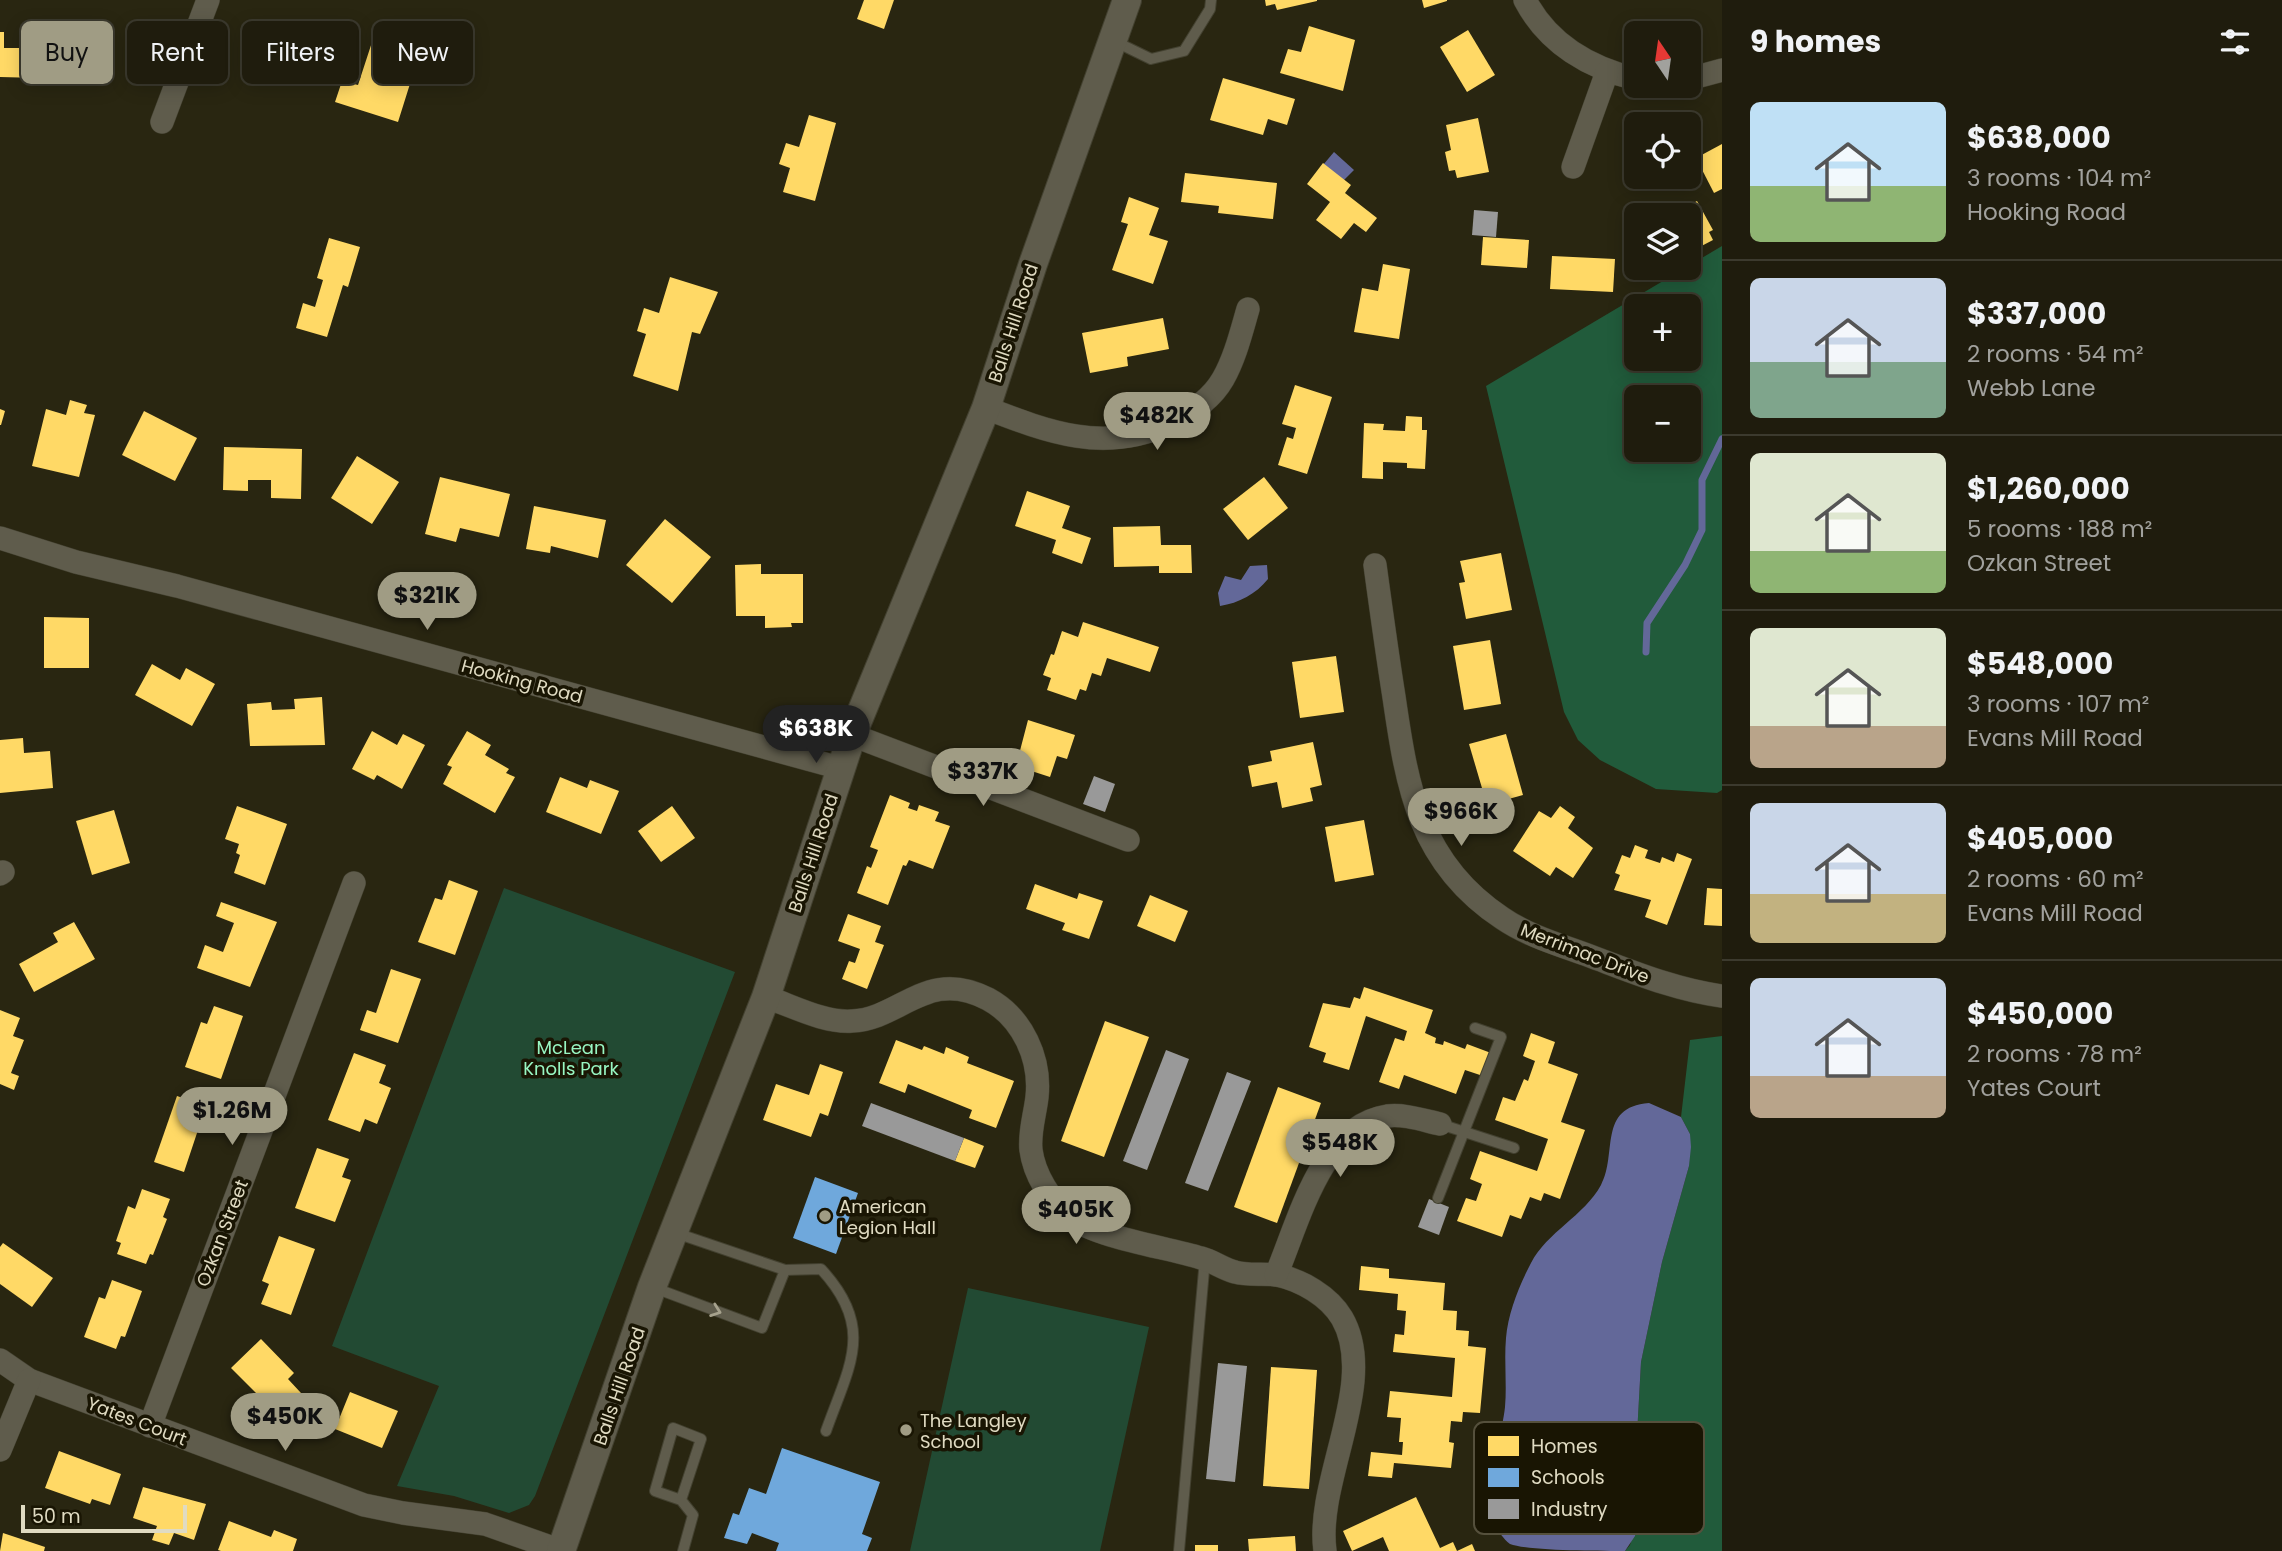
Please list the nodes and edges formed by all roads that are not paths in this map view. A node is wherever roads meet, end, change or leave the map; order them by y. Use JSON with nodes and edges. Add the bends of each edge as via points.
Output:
{"nodes":[{"id":1,"x":208,"y":0,"type":"edge"},
{"id":2,"x":1127,"y":0,"type":"edge"},
{"id":3,"x":1211,"y":0,"type":"edge"},
{"id":4,"x":1525,"y":0,"type":"edge"},
{"id":5,"x":1111,"y":40,"type":"junction"},
{"id":6,"x":1722,"y":70,"type":"edge"},
{"id":7,"x":1607,"y":72,"type":"junction"},
{"id":8,"x":1624,"y":76,"type":"edge"},
{"id":9,"x":1701,"y":76,"type":"edge"},
{"id":10,"x":162,"y":122,"type":"dead end"},
{"id":11,"x":1573,"y":167,"type":"dead end"},
{"id":12,"x":1248,"y":309,"type":"dead end"},
{"id":13,"x":986,"y":408,"type":"junction"},
{"id":14,"x":0,"y":538,"type":"edge"},
{"id":15,"x":1375,"y":565,"type":"dead end"},
{"id":16,"x":852,"y":735,"type":"junction"},
{"id":17,"x":840,"y":768,"type":"junction"},
{"id":18,"x":1128,"y":840,"type":"dead end"},
{"id":19,"x":354,"y":883,"type":"dead end"},
{"id":20,"x":1722,"y":996,"type":"edge"},
{"id":21,"x":766,"y":997,"type":"junction"},
{"id":22,"x":1475,"y":1028,"type":"dead end"},
{"id":23,"x":1440,"y":1124,"type":"joint"},
{"id":24,"x":1464,"y":1130,"type":"junction"},
{"id":25,"x":1514,"y":1148,"type":"dead end"},
{"id":26,"x":1438,"y":1198,"type":"dead end"},
{"id":27,"x":674,"y":1232,"type":"junction"},
{"id":28,"x":1205,"y":1259,"type":"junction"},
{"id":29,"x":785,"y":1270,"type":"junction"},
{"id":30,"x":1276,"y":1275,"type":"junction"},
{"id":31,"x":652,"y":1287,"type":"junction"},
{"id":32,"x":0,"y":1360,"type":"edge"},
{"id":33,"x":29,"y":1380,"type":"junction"},
{"id":34,"x":150,"y":1426,"type":"junction"},
{"id":35,"x":826,"y":1431,"type":"dead end"},
{"id":36,"x":0,"y":1450,"type":"edge"},
{"id":37,"x":681,"y":1500,"type":"junction"},
{"id":38,"x":562,"y":1551,"type":"edge"},
{"id":39,"x":683,"y":1551,"type":"edge"},
{"id":40,"x":1178,"y":1551,"type":"edge"},
{"id":41,"x":1325,"y":1551,"type":"edge"}],
"edges":[{"from":1,"to":10,"type":"street"},
{"from":2,"to":5,"type":"street","name":"Balls Hill Road"},
{"from":3,"to":5,"type":"lane","via":[[1184,51],[1151,59]]},
{"from":4,"to":7,"type":"street","via":[[1548,33],[1576,57]]},
{"from":5,"to":13,"type":"street","name":"Balls Hill Road"},
{"from":6,"to":9,"type":"street"},
{"from":7,"to":8,"type":"street"},
{"from":7,"to":11,"type":"street"},
{"from":12,"to":13,"type":"street","via":[[1221,382],[1196,408],[1159,428],[1106,440],[1077,439]]},
{"from":13,"to":16,"type":"street","name":"Balls Hill Road"},
{"from":14,"to":17,"type":"street","name":"Hooking Road"},
{"from":15,"to":20,"type":"street","name":"Merrimac Drive","via":[[1405,775],[1415,810],[1453,874],[1502,918],[1534,935],[1683,990]]},
{"from":16,"to":17,"type":"street","name":"Balls Hill Road"},
{"from":16,"to":18,"type":"street"},
{"from":17,"to":21,"type":"street","name":"Balls Hill Road"},
{"from":19,"to":34,"type":"street","name":"Ozkan Street"},
{"from":21,"to":27,"type":"street","name":"Balls Hill Road"},
{"from":21,"to":28,"type":"street","via":[[832,1020],[853,1021],[871,1018],[927,992],[967,992],[987,999],[1012,1019],[1031,1049],[1037,1074],[1031,1150],[1054,1200],[1090,1229]]},
{"from":22,"to":24,"type":"lane","via":[[1501,1037]]},
{"from":23,"to":24,"type":"lane"},
{"from":23,"to":30,"type":"street","via":[[1406,1115],[1385,1116],[1348,1135],[1322,1165]]},
{"from":24,"to":25,"type":"lane"},
{"from":24,"to":26,"type":"lane"},
{"from":27,"to":29,"type":"lane"},
{"from":27,"to":31,"type":"street","name":"Balls Hill Road"},
{"from":28,"to":30,"type":"street","via":[[1233,1272]]},
{"from":28,"to":40,"type":"lane"},
{"from":31,"to":29,"type":"lane","one_way":true,"via":[[762,1328]]},
{"from":29,"to":35,"type":"lane","via":[[821,1269],[852,1314],[855,1349]]},
{"from":30,"to":41,"type":"street","via":[[1314,1290],[1331,1303],[1350,1338],[1348,1416],[1326,1496]]},
{"from":31,"to":38,"type":"street","name":"Balls Hill Road"},
{"from":32,"to":33,"type":"street","name":"Yates Court"},
{"from":33,"to":34,"type":"street","name":"Yates Court"},
{"from":33,"to":36,"type":"street"},
{"from":34,"to":38,"type":"street","name":"Yates Court","via":[[364,1505],[485,1524]]},
{"from":37,"to":37,"type":"lane","via":[[701,1438],[673,1428],[654,1491]]},
{"from":37,"to":39,"type":"lane","via":[[693,1515]]}]}
